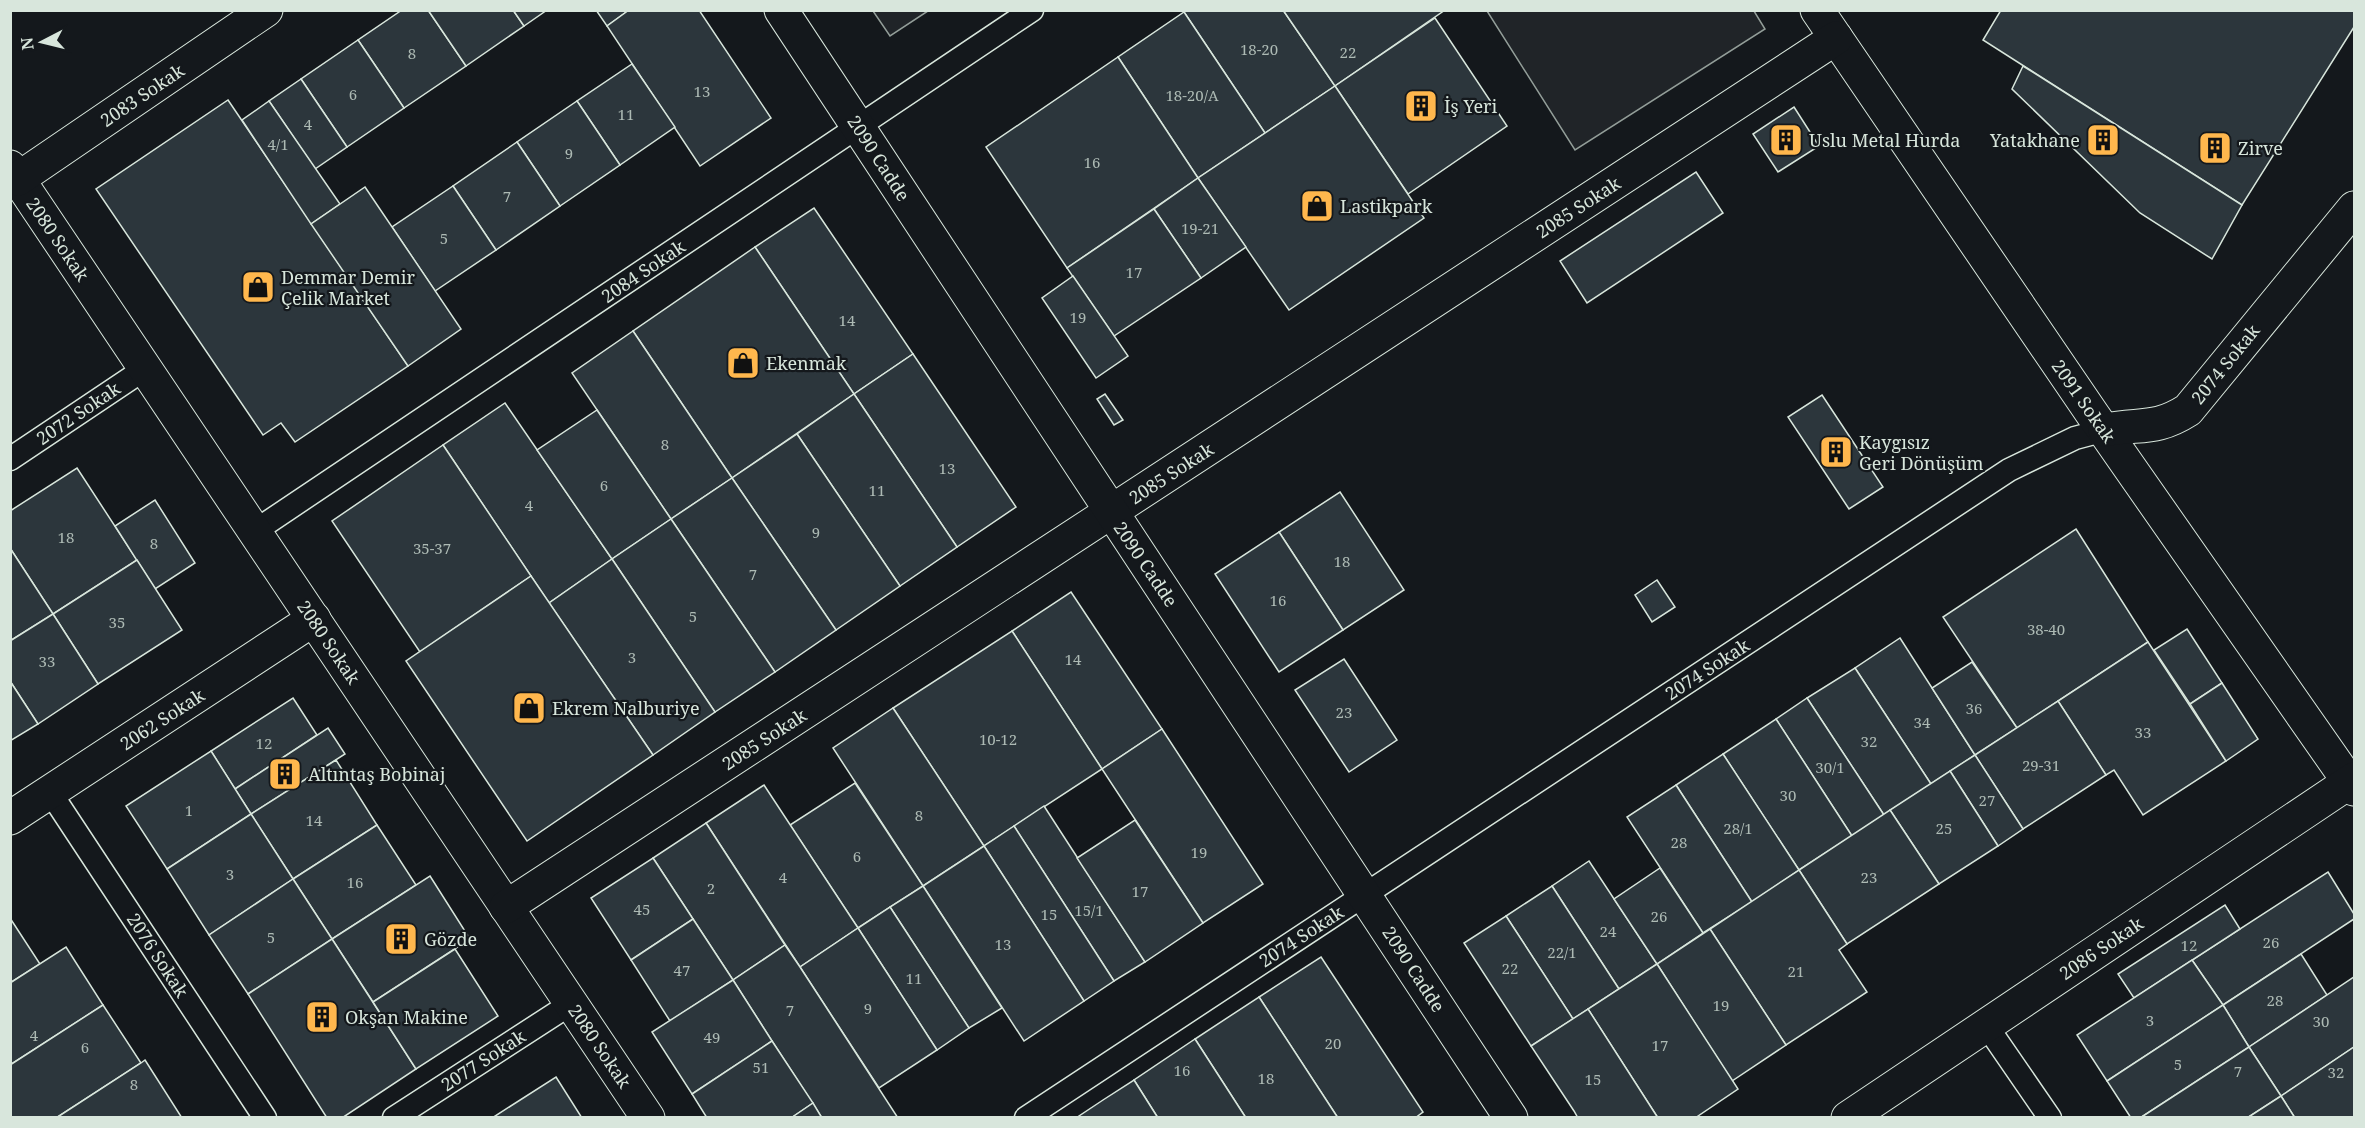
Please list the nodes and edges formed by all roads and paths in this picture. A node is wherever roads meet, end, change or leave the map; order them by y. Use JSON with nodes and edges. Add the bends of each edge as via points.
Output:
{"nodes":[{"id":1,"x":266,"y":10,"type":"edge"},
{"id":2,"x":781,"y":10,"type":"edge"},
{"id":3,"x":1032,"y":10,"type":"edge"},
{"id":4,"x":1817,"y":10,"type":"edge"},
{"id":5,"x":1836,"y":38,"type":"junction"},
{"id":6,"x":858,"y":127,"type":"junction"},
{"id":7,"x":14,"y":173,"type":"edge"},
{"id":8,"x":2355,"y":208,"type":"edge"},
{"id":9,"x":146,"y":368,"type":"junction"},
{"id":10,"x":2105,"y":430,"type":"junction"},
{"id":11,"x":10,"y":459,"type":"edge"},
{"id":12,"x":1111,"y":512,"type":"junction"},
{"id":13,"x":255,"y":531,"type":"junction"},
{"id":14,"x":314,"y":619,"type":"junction"},
{"id":15,"x":2353,"y":783,"type":"edge"},
{"id":16,"x":50,"y":792,"type":"junction"},
{"id":17,"x":10,"y":818,"type":"edge"},
{"id":18,"x":1365,"y":894,"type":"junction"},
{"id":19,"x":506,"y":907,"type":"junction"},
{"id":20,"x":572,"y":1003,"type":"junction"},
{"id":21,"x":1986,"y":1024,"type":"junction"},
{"id":22,"x":265,"y":1118,"type":"edge"},
{"id":23,"x":394,"y":1118,"type":"edge"},
{"id":24,"x":648,"y":1118,"type":"edge"},
{"id":25,"x":1026,"y":1118,"type":"edge"},
{"id":26,"x":1511,"y":1118,"type":"edge"},
{"id":27,"x":1848,"y":1118,"type":"edge"},
{"id":28,"x":2050,"y":1118,"type":"edge"}],
"edges":[{"from":1,"to":7,"type":"street","name":"2083 Sokak"},
{"from":2,"to":6,"type":"street","name":"2090 Cadde"},
{"from":3,"to":6,"type":"lane","name":"2084 Sokak"},
{"from":4,"to":5,"type":"street","name":"2091 Sokak"},
{"from":5,"to":10,"type":"street","name":"2091 Sokak"},
{"from":5,"to":12,"type":"street","name":"2085 Sokak"},
{"from":6,"to":12,"type":"street","name":"2090 Cadde"},
{"from":6,"to":13,"type":"lane","name":"2084 Sokak"},
{"from":7,"to":9,"type":"street","name":"2080 Sokak"},
{"from":8,"to":10,"type":"street","name":"2074 Sokak","via":[[2188,410],[2154,426]]},
{"from":9,"to":11,"type":"lane","name":"2072 Sokak"},
{"from":9,"to":13,"type":"street","name":"2080 Sokak"},
{"from":10,"to":15,"type":"street","name":"2091 Sokak"},
{"from":10,"to":18,"type":"lane","name":"2074 Sokak","via":[[2075,438],[2009,470]]},
{"from":12,"to":18,"type":"street","name":"2090 Cadde"},
{"from":12,"to":19,"type":"street","name":"2085 Sokak"},
{"from":13,"to":14,"type":"street","name":"2080 Sokak"},
{"from":14,"to":16,"type":"street","name":"2062 Sokak"},
{"from":14,"to":19,"type":"street","name":"2080 Sokak"},
{"from":15,"to":21,"type":"street","name":"2086 Sokak"},
{"from":16,"to":17,"type":"street","name":"2062 Sokak"},
{"from":16,"to":22,"type":"lane","name":"2076 Sokak"},
{"from":18,"to":25,"type":"lane","name":"2074 Sokak"},
{"from":18,"to":26,"type":"street","name":"2090 Cadde"},
{"from":19,"to":20,"type":"street","name":"2080 Sokak"},
{"from":20,"to":23,"type":"lane","name":"2077 Sokak"},
{"from":20,"to":24,"type":"street","name":"2080 Sokak"},
{"from":21,"to":27,"type":"street","name":"2086 Sokak"},
{"from":21,"to":28,"type":"lane"}]}
